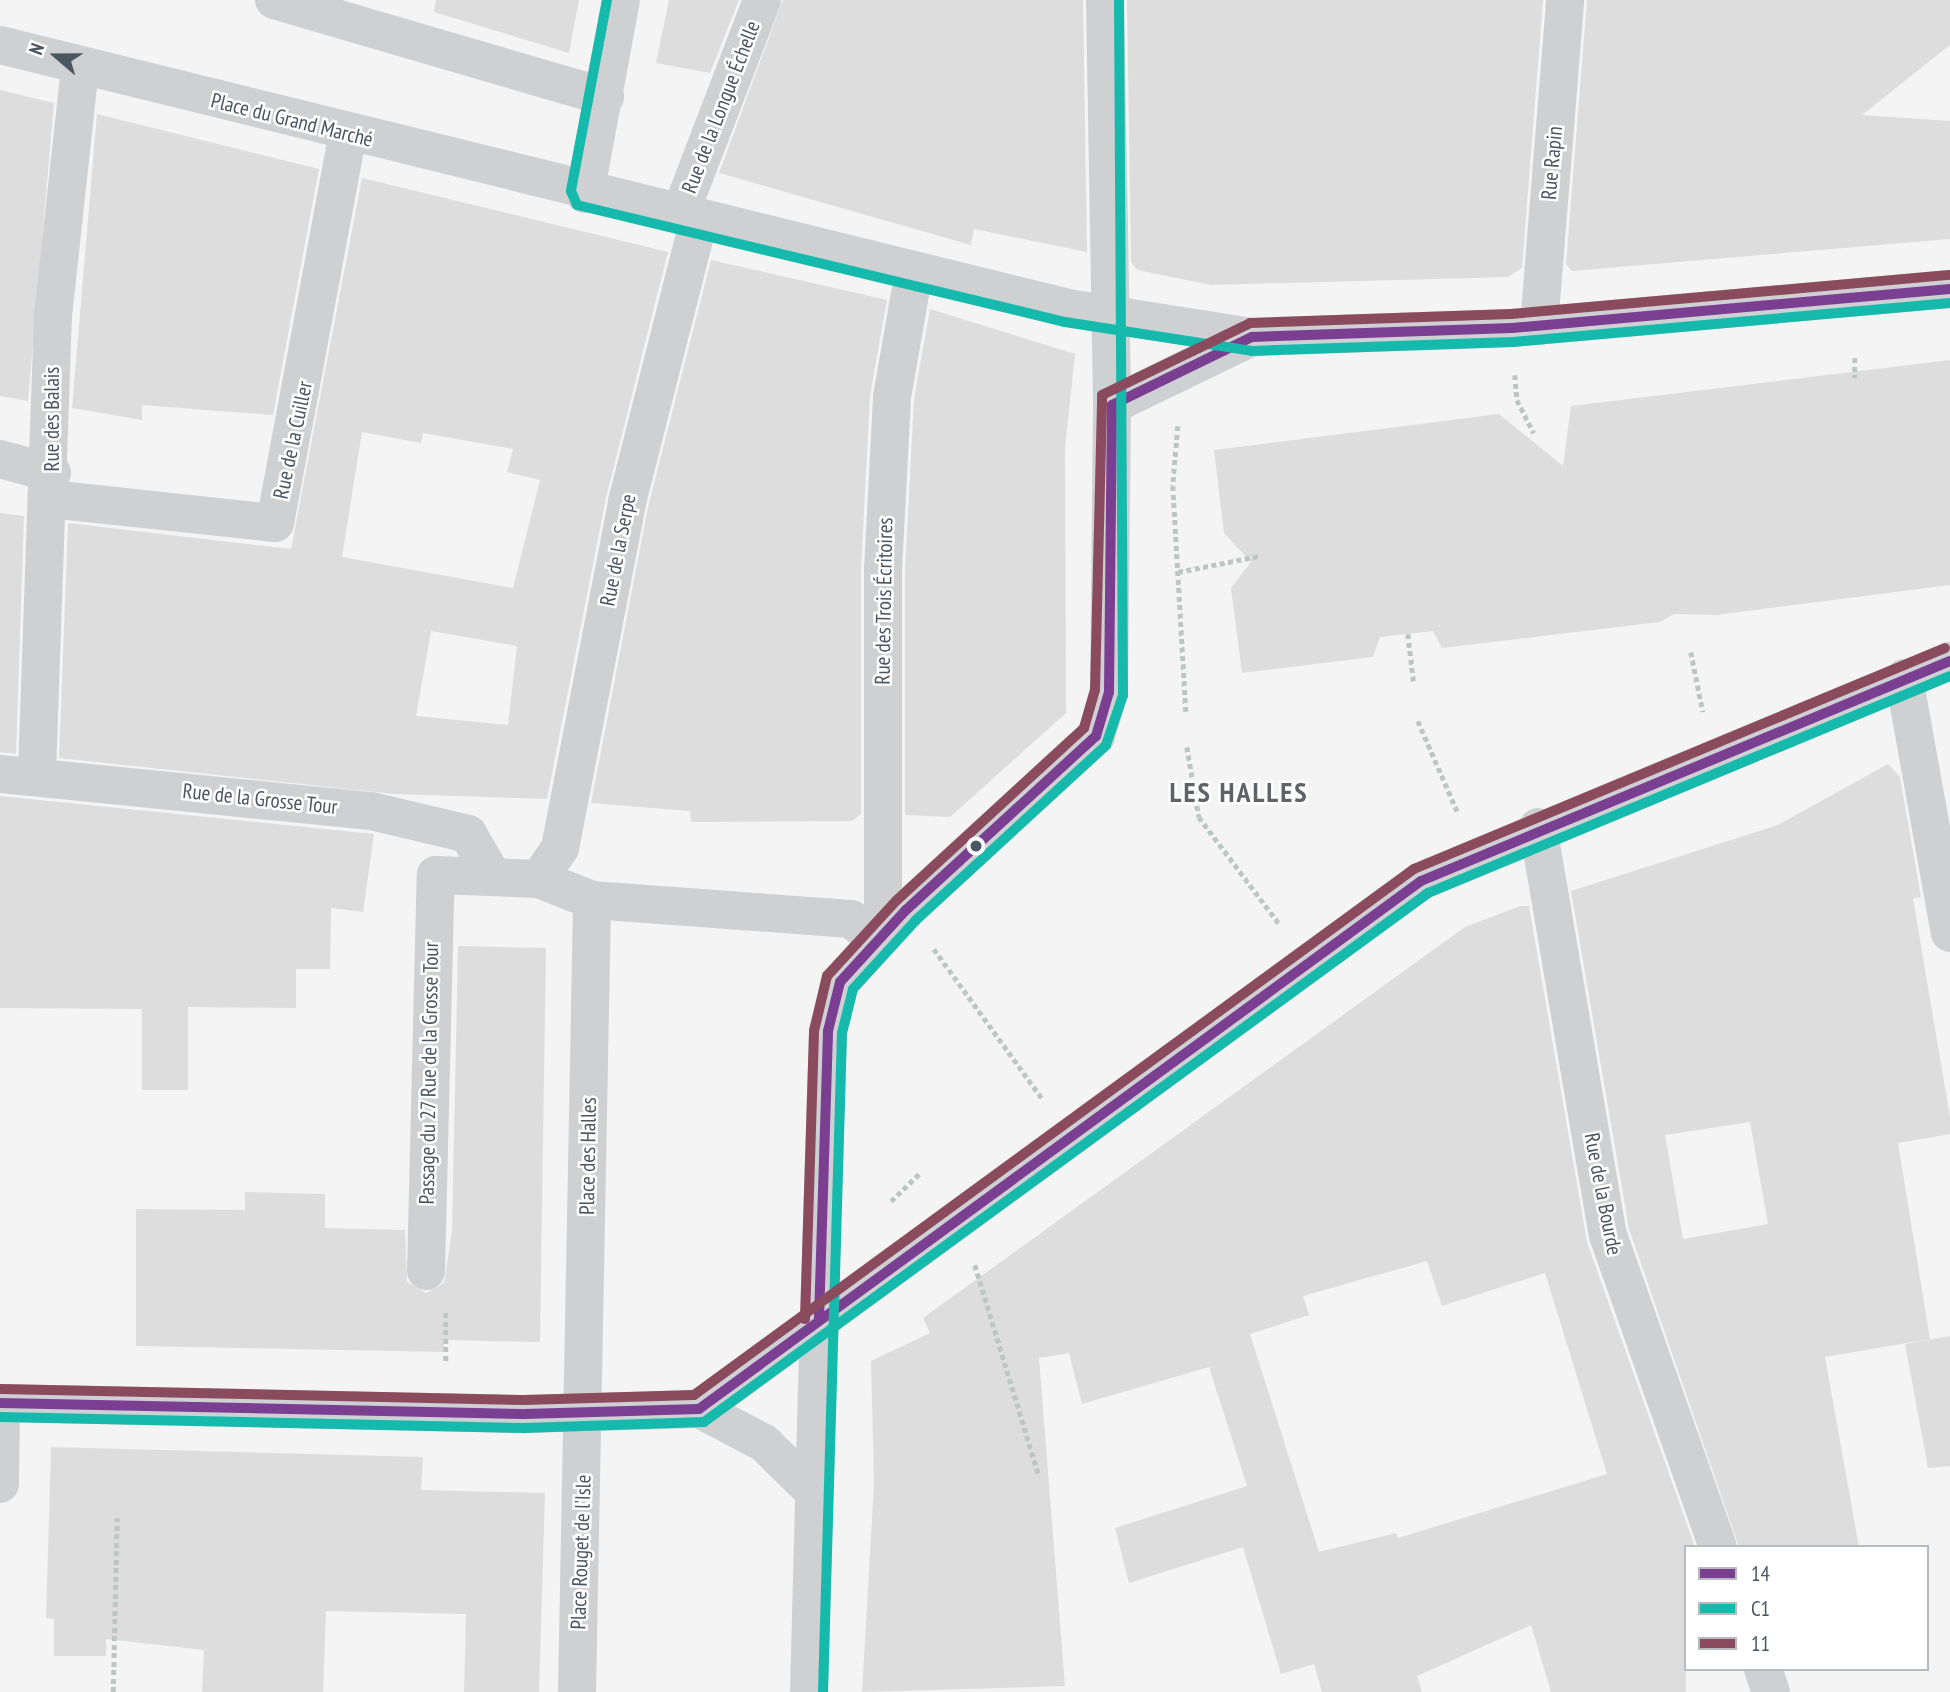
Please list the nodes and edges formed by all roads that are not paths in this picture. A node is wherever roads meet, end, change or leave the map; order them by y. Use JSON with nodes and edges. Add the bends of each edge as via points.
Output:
{"nodes":[{"id":1,"x":274,"y":0,"type":"edge"},
{"id":2,"x":621,"y":0,"type":"edge"},
{"id":3,"x":762,"y":0,"type":"edge"},
{"id":4,"x":1105,"y":0,"type":"edge"},
{"id":5,"x":1565,"y":0,"type":"edge"},
{"id":6,"x":0,"y":46,"type":"edge"},
{"id":7,"x":80,"y":66,"type":"junction"},
{"id":8,"x":605,"y":97,"type":"junction"},
{"id":9,"x":348,"y":134,"type":"junction"},
{"id":10,"x":585,"y":194,"type":"junction"},
{"id":11,"x":689,"y":217,"type":"junction"},
{"id":12,"x":914,"y":271,"type":"junction"},
{"id":13,"x":1950,"y":289,"type":"edge"},
{"id":14,"x":1108,"y":315,"type":"junction"},
{"id":15,"x":1539,"y":326,"type":"junction"},
{"id":16,"x":1252,"y":337,"type":"junction"},
{"id":17,"x":1112,"y":405,"type":"junction"},
{"id":18,"x":0,"y":459,"type":"edge"},
{"id":19,"x":51,"y":486,"type":"junction"},
{"id":20,"x":1950,"y":661,"type":"edge"},
{"id":21,"x":1904,"y":678,"type":"junction"},
{"id":22,"x":19,"y":774,"type":"edge"},
{"id":23,"x":1538,"y":827,"type":"junction"},
{"id":24,"x":493,"y":877,"type":"junction"},
{"id":25,"x":539,"y":879,"type":"junction"},
{"id":26,"x":592,"y":900,"type":"junction"},
{"id":27,"x":1950,"y":933,"type":"edge"},
{"id":28,"x":880,"y":937,"type":"junction"},
{"id":29,"x":426,"y":1271,"type":"road end"},
{"id":30,"x":819,"y":1319,"type":"junction"},
{"id":31,"x":1,"y":1402,"type":"edge"},
{"id":32,"x":699,"y":1409,"type":"junction"},
{"id":33,"x":584,"y":1412,"type":"junction"},
{"id":34,"x":0,"y":1484,"type":"edge"},
{"id":35,"x":812,"y":1490,"type":"junction"},
{"id":36,"x":1717,"y":1545,"type":"edge"},
{"id":37,"x":1764,"y":1671,"type":"edge"},
{"id":38,"x":577,"y":1692,"type":"edge"},
{"id":39,"x":809,"y":1692,"type":"edge"},
{"id":40,"x":1771,"y":1692,"type":"edge"}],
"edges":[{"from":1,"to":8,"type":"street"},
{"from":2,"to":8,"type":"street"},
{"from":3,"to":11,"type":"street","name":"Rue de la Longue Échelle"},
{"from":4,"to":14,"type":"street"},
{"from":5,"to":15,"type":"street","name":"Rue Rapin"},
{"from":6,"to":7,"type":"street","name":"Place du Grand Marché"},
{"from":7,"to":9,"type":"street","name":"Place du Grand Marché"},
{"from":7,"to":19,"type":"street","name":"Rue des Balais","via":[[53,316]]},
{"from":8,"to":10,"type":"street"},
{"from":9,"to":10,"type":"street","name":"Place du Grand Marché"},
{"from":9,"to":19,"type":"street","name":"Rue de la Cuiller","via":[[275,523]]},
{"from":10,"to":11,"type":"street","name":"Place du Grand Marché"},
{"from":11,"to":12,"type":"street","name":"Place du Grand Marché"},
{"from":11,"to":25,"type":"street","name":"Rue de la Serpe","via":[[559,848]]},
{"from":12,"to":14,"type":"street","name":"Place du Grand Marché"},
{"from":12,"to":28,"type":"street","name":"Rue des Trois Écritoires","via":[[892,397],[883,570]]},
{"from":13,"to":15,"type":"main road"},
{"from":14,"to":16,"type":"street","name":"Place du Grand Marché"},
{"from":14,"to":17,"type":"street"},
{"from":15,"to":16,"type":"main road"},
{"from":16,"to":17,"type":"main road"},
{"from":17,"to":28,"type":"main road","via":[[1109,692],[1096,736]]},
{"from":18,"to":19,"type":"street"},
{"from":19,"to":22,"type":"street","name":"Rue des Balais"},
{"from":20,"to":21,"type":"main road"},
{"from":21,"to":23,"type":"main road","via":[[1722,759]]},
{"from":21,"to":27,"type":"street"},
{"from":22,"to":24,"type":"street","name":"Rue de la Grosse Tour","via":[[371,811],[468,834]]},
{"from":23,"to":30,"type":"main road","via":[[1421,881]]},
{"from":23,"to":36,"type":"street","name":"Rue de la Bourde","via":[[1608,1235]]},
{"from":24,"to":25,"type":"street"},
{"from":24,"to":29,"type":"street","name":"Passage du 27 Rue de la Grosse Tour","via":[[436,875]]},
{"from":25,"to":26,"type":"street"},
{"from":26,"to":28,"type":"street","via":[[851,919]]},
{"from":26,"to":33,"type":"street","name":"Place des Halles"},
{"from":28,"to":30,"type":"main road","via":[[840,982],[828,1031]]},
{"from":30,"to":32,"type":"main road"},
{"from":30,"to":35,"type":"street"},
{"from":31,"to":33,"type":"main road"},
{"from":31,"to":34,"type":"street"},
{"from":32,"to":33,"type":"main road"},
{"from":32,"to":35,"type":"street","via":[[764,1443]]},
{"from":33,"to":38,"type":"street","name":"Place Rouget de l'Isle"},
{"from":35,"to":39,"type":"street"},
{"from":37,"to":40,"type":"street"}]}
